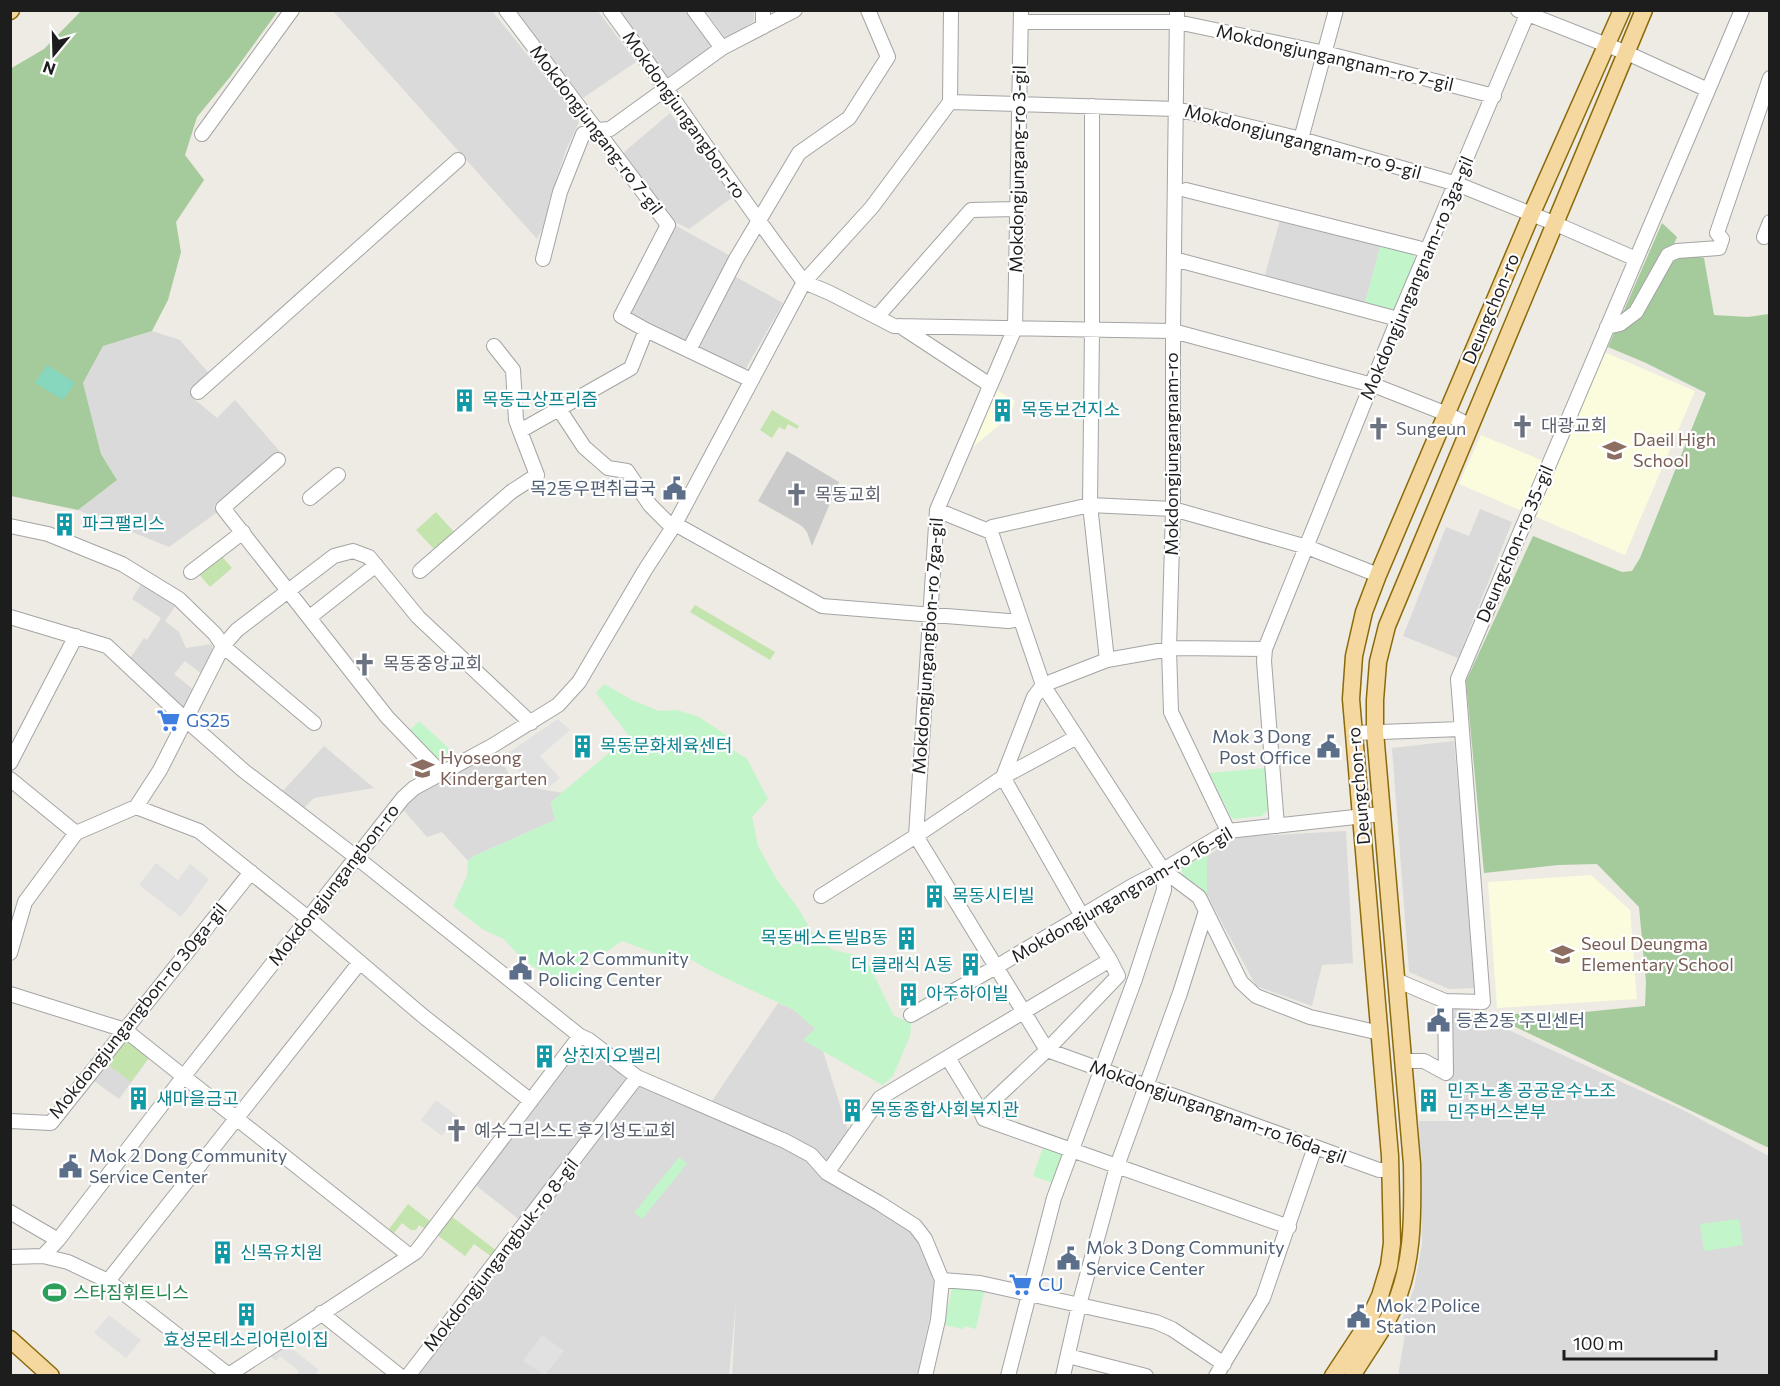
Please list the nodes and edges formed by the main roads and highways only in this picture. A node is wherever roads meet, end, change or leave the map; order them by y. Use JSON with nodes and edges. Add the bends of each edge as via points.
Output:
{"nodes":[{"id":1,"x":1622,"y":10,"type":"edge"},
{"id":2,"x":1644,"y":10,"type":"edge"},
{"id":3,"x":10,"y":1339,"type":"edge"},
{"id":4,"x":51,"y":1376,"type":"edge"},
{"id":5,"x":1333,"y":1376,"type":"edge"},
{"id":6,"x":1352,"y":1376,"type":"edge"}],
"edges":[{"from":1,"to":5,"type":"main road","name":"Deungchon-ro","via":[[1530,215],[1378,575],[1354,656],[1351,699],[1380,1033],[1392,1243],[1380,1296],[1366,1326]]},
{"from":2,"to":6,"type":"main road","name":"Deungchon-ro","via":[[1388,626],[1378,662],[1375,732],[1413,1209],[1401,1289],[1390,1317]]},
{"from":3,"to":4,"type":"main road"}]}
